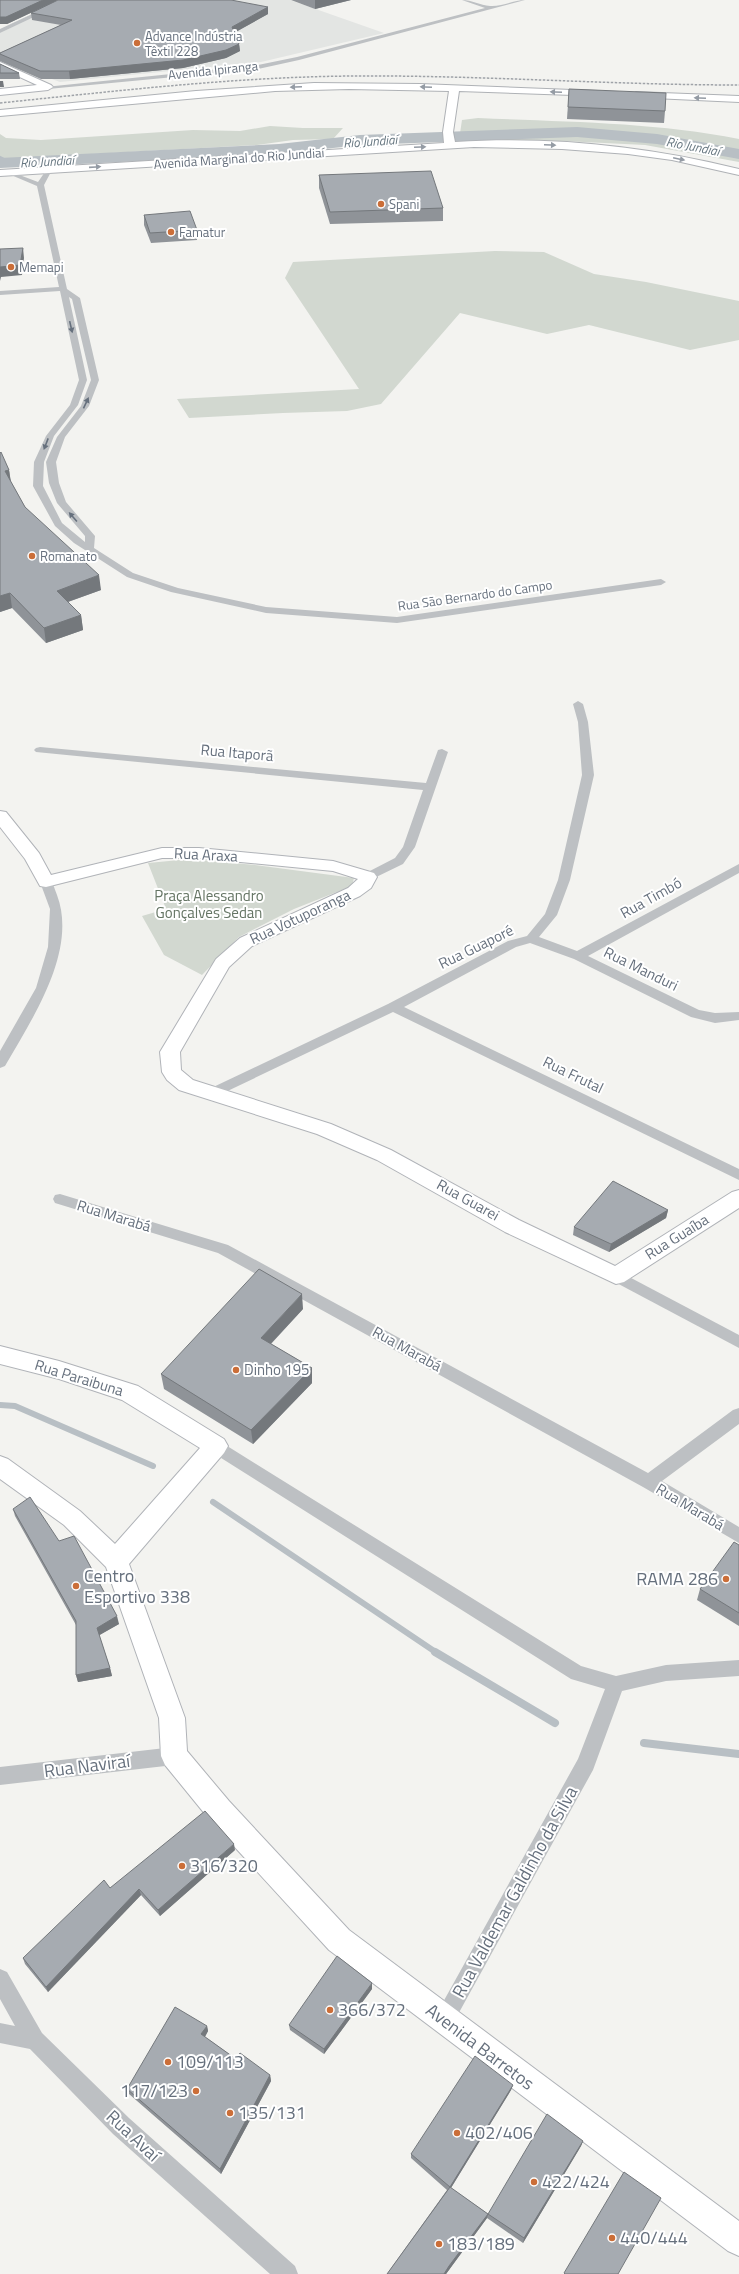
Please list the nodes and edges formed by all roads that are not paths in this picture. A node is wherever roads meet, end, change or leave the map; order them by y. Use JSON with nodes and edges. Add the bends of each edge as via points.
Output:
{"nodes":[{"id":1,"x":67,"y":0,"type":"edge"},
{"id":2,"x":465,"y":0,"type":"edge"},
{"id":3,"x":522,"y":0,"type":"edge"},
{"id":4,"x":491,"y":8,"type":"junction"},
{"id":5,"x":0,"y":25,"type":"edge"},
{"id":6,"x":8,"y":27,"type":"junction"},
{"id":7,"x":0,"y":30,"type":"edge"},
{"id":8,"x":0,"y":65,"type":"edge"},
{"id":9,"x":48,"y":87,"type":"junction"},
{"id":10,"x":454,"y":88,"type":"junction"},
{"id":11,"x":0,"y":92,"type":"edge"},
{"id":12,"x":612,"y":94,"type":"edge"},
{"id":13,"x":628,"y":95,"type":"edge"},
{"id":14,"x":739,"y":99,"type":"edge"},
{"id":15,"x":0,"y":113,"type":"edge"},
{"id":16,"x":449,"y":140,"type":"junction"},
{"id":17,"x":49,"y":170,"type":"junction"},
{"id":18,"x":739,"y":172,"type":"edge"},
{"id":19,"x":4,"y":173,"type":"edge"},
{"id":20,"x":40,"y":185,"type":"junction"},
{"id":21,"x":62,"y":289,"type":"junction"},
{"id":22,"x":0,"y":293,"type":"edge"},
{"id":23,"x":89,"y":549,"type":"junction"},
{"id":24,"x":661,"y":582,"type":"dead end"},
{"id":25,"x":578,"y":704,"type":"dead end"},
{"id":26,"x":40,"y":750,"type":"dead end"},
{"id":27,"x":442,"y":752,"type":"dead end"},
{"id":28,"x":431,"y":787,"type":"junction"},
{"id":29,"x":0,"y":816,"type":"edge"},
{"id":30,"x":739,"y":868,"type":"edge"},
{"id":31,"x":368,"y":876,"type":"junction"},
{"id":32,"x":46,"y":882,"type":"junction"},
{"id":33,"x":531,"y":939,"type":"junction"},
{"id":34,"x":578,"y":956,"type":"junction"},
{"id":35,"x":393,"y":1007,"type":"junction"},
{"id":36,"x":739,"y":1016,"type":"edge"},
{"id":37,"x":0,"y":1063,"type":"edge"},
{"id":38,"x":186,"y":1085,"type":"joint"},
{"id":39,"x":212,"y":1093,"type":"junction"},
{"id":40,"x":739,"y":1174,"type":"edge"},
{"id":41,"x":739,"y":1198,"type":"edge"},
{"id":42,"x":60,"y":1199,"type":"dead end"},
{"id":43,"x":616,"y":1276,"type":"junction"},
{"id":44,"x":739,"y":1342,"type":"edge"},
{"id":45,"x":0,"y":1355,"type":"edge"},
{"id":46,"x":739,"y":1414,"type":"edge"},
{"id":47,"x":216,"y":1446,"type":"junction"},
{"id":48,"x":0,"y":1466,"type":"edge"},
{"id":49,"x":649,"y":1482,"type":"junction"},
{"id":50,"x":739,"y":1536,"type":"edge"},
{"id":51,"x":116,"y":1561,"type":"junction"},
{"id":52,"x":739,"y":1668,"type":"edge"},
{"id":53,"x":616,"y":1684,"type":"junction"},
{"id":54,"x":174,"y":1756,"type":"junction"},
{"id":55,"x":0,"y":1776,"type":"edge"},
{"id":56,"x":0,"y":1979,"type":"edge"},
{"id":57,"x":444,"y":2020,"type":"junction"},
{"id":58,"x":0,"y":2033,"type":"edge"},
{"id":59,"x":35,"y":2040,"type":"junction"},
{"id":60,"x":739,"y":2240,"type":"edge"},
{"id":61,"x":287,"y":2274,"type":"edge"}],
"edges":[{"from":1,"to":6,"type":"street"},
{"from":2,"to":4,"type":"street"},
{"from":3,"to":4,"type":"street","name":"Avenida Ipiranga"},
{"from":4,"to":9,"type":"street","name":"Avenida Ipiranga","via":[[258,67]]},
{"from":5,"to":6,"type":"street"},
{"from":6,"to":7,"type":"street"},
{"from":8,"to":9,"type":"street"},
{"from":9,"to":11,"type":"street","name":"Avenida Ipiranga"},
{"from":12,"to":10,"type":"main road","one_way":true},
{"from":10,"to":15,"type":"main road","one_way":true,"via":[[306,87],[218,92]]},
{"from":10,"to":16,"type":"main road"},
{"from":14,"to":13,"type":"main road","one_way":true},
{"from":17,"to":16,"type":"main road","name":"Avenida Marginal do Rio Jundiaí","one_way":true},
{"from":16,"to":18,"type":"main road","name":"Avenida Marginal do Rio Jundiaí","one_way":true,"via":[[610,148],[651,153]]},
{"from":17,"to":19,"type":"main road","name":"Avenida Marginal do Rio Jundiaí"},
{"from":17,"to":20,"type":"street"},
{"from":19,"to":20,"type":"street"},
{"from":20,"to":21,"type":"street","name":"Rua São Bernardo do Campo"},
{"from":21,"to":22,"type":"street"},
{"from":23,"to":21,"type":"street","one_way":true,"via":[[90,536],[62,503],[54,482],[51,462],[61,437],[85,406],[95,380],[76,298]]},
{"from":21,"to":23,"type":"street","name":"Rua São Bernardo do Campo","one_way":true,"via":[[83,380],[74,405],[50,436],[39,462],[38,486],[58,524]]},
{"from":23,"to":24,"type":"street","name":"Rua São Bernardo do Campo","via":[[130,575],[175,590],[266,610],[397,620]]},
{"from":25,"to":33,"type":"street","name":"Rua Guaporé","via":[[583,722],[588,775],[564,880],[551,915]]},
{"from":26,"to":28,"type":"street","name":"Rua Itaporã"},
{"from":27,"to":28,"type":"street","name":"Rua Votuporanga"},
{"from":28,"to":31,"type":"street","name":"Rua Votuporanga","via":[[409,847],[399,862]]},
{"from":29,"to":32,"type":"street","via":[[33,857]]},
{"from":30,"to":34,"type":"street","name":"Rua Timbó"},
{"from":31,"to":32,"type":"street","name":"Rua Araxa","via":[[332,866],[199,853],[162,853]]},
{"from":31,"to":38,"type":"street","name":"Rua Votuporanga","via":[[365,884],[354,892],[246,942],[222,963],[170,1052],[169,1068],[174,1077]]},
{"from":32,"to":37,"type":"street","via":[[56,909],[54,947],[42,988]]},
{"from":33,"to":34,"type":"street","name":"Rua Manduri"},
{"from":33,"to":35,"type":"street","name":"Rua Guaporé","via":[[512,944]]},
{"from":34,"to":36,"type":"street","name":"Rua Manduri","via":[[696,1014],[715,1018]]},
{"from":35,"to":39,"type":"street","name":"Rua Guaporé"},
{"from":35,"to":40,"type":"street","name":"Rua Frutal"},
{"from":38,"to":39,"type":"street","name":"Rua Guarei"},
{"from":39,"to":43,"type":"street","name":"Rua Guarei","via":[[324,1129],[384,1155],[512,1226]]},
{"from":41,"to":43,"type":"street","name":"Rua Guaíba"},
{"from":42,"to":49,"type":"street","name":"Rua Marabá","via":[[223,1249]]},
{"from":43,"to":44,"type":"street","name":"Rua Guarei"},
{"from":45,"to":47,"type":"street","name":"Rua Paraibuna","via":[[130,1393]]},
{"from":46,"to":49,"type":"street"},
{"from":47,"to":51,"type":"street"},
{"from":47,"to":53,"type":"street","via":[[577,1673]]},
{"from":48,"to":51,"type":"street","via":[[72,1518]]},
{"from":49,"to":50,"type":"street","name":"Rua Marabá"},
{"from":51,"to":54,"type":"street","via":[[172,1718]]},
{"from":52,"to":53,"type":"street","via":[[666,1673]]},
{"from":53,"to":57,"type":"street","name":"Rua Valdemar Galdinho da Silva","via":[[586,1764]]},
{"from":54,"to":55,"type":"street","name":"Rua Naviraí"},
{"from":54,"to":57,"type":"street","name":"Avenida Barretos","via":[[219,1810],[339,1940]]},
{"from":56,"to":59,"type":"street","name":"Rua Avaí"},
{"from":57,"to":60,"type":"street","name":"Avenida Barretos"},
{"from":58,"to":59,"type":"street"},
{"from":59,"to":61,"type":"street","name":"Rua Avaí","via":[[121,2126]]}]}
